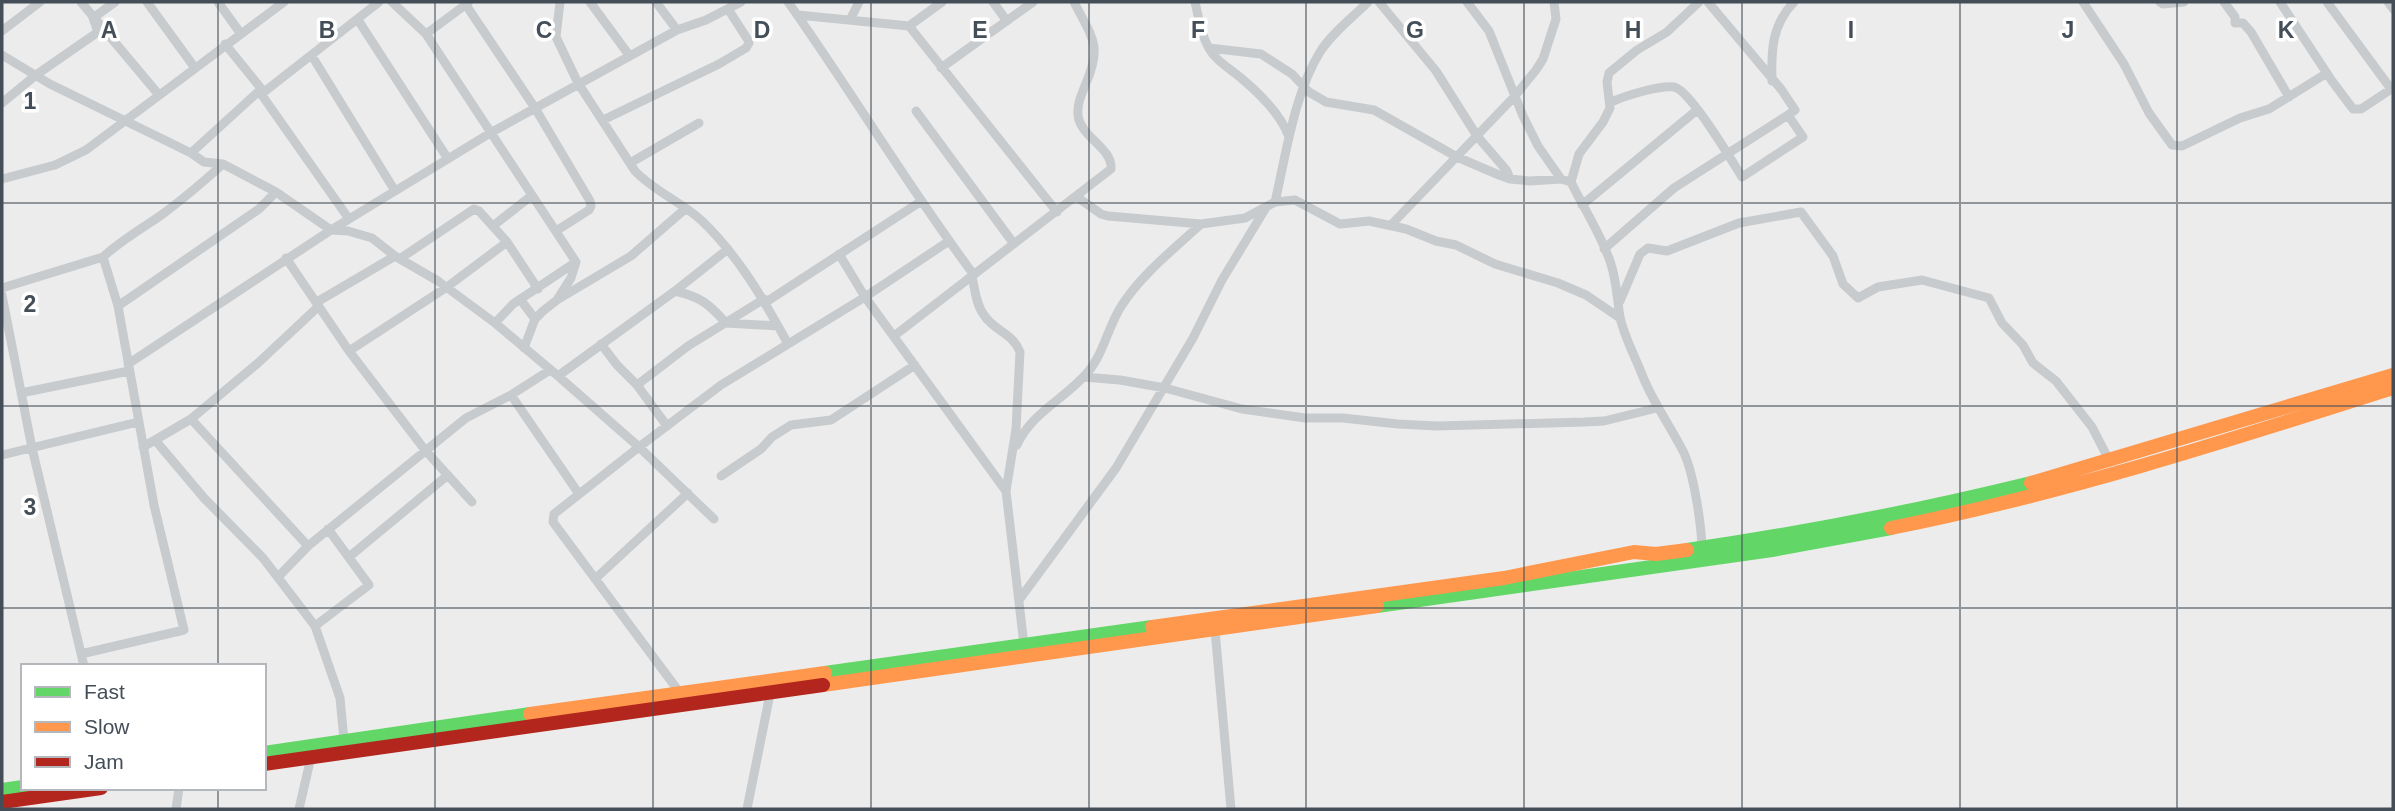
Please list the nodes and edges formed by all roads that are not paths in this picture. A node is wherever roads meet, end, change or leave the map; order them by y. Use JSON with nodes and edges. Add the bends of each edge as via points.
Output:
{"nodes":[{"id":1,"x":40,"y":2,"type":"edge"},
{"id":2,"x":81,"y":2,"type":"edge"},
{"id":3,"x":115,"y":2,"type":"edge"},
{"id":4,"x":147,"y":2,"type":"edge"},
{"id":5,"x":218,"y":2,"type":"edge"},
{"id":6,"x":285,"y":2,"type":"edge"},
{"id":7,"x":379,"y":2,"type":"edge"},
{"id":8,"x":392,"y":2,"type":"edge"},
{"id":9,"x":560,"y":2,"type":"edge"},
{"id":10,"x":590,"y":2,"type":"edge"},
{"id":11,"x":656,"y":2,"type":"edge"},
{"id":12,"x":741,"y":2,"type":"edge"},
{"id":13,"x":789,"y":2,"type":"edge"},
{"id":14,"x":859,"y":2,"type":"edge"},
{"id":15,"x":943,"y":2,"type":"edge"},
{"id":16,"x":993,"y":2,"type":"edge"},
{"id":17,"x":1033,"y":2,"type":"edge"},
{"id":18,"x":1074,"y":2,"type":"edge"},
{"id":19,"x":1195,"y":2,"type":"edge"},
{"id":20,"x":1368,"y":2,"type":"edge"},
{"id":21,"x":1379,"y":2,"type":"edge"},
{"id":22,"x":1467,"y":2,"type":"edge"},
{"id":23,"x":1554,"y":2,"type":"edge"},
{"id":24,"x":1699,"y":2,"type":"edge"},
{"id":25,"x":1708,"y":2,"type":"edge"},
{"id":26,"x":1794,"y":2,"type":"edge"},
{"id":27,"x":2083,"y":2,"type":"edge"},
{"id":28,"x":2160,"y":2,"type":"edge"},
{"id":29,"x":2184,"y":2,"type":"edge"},
{"id":30,"x":2224,"y":2,"type":"edge"},
{"id":31,"x":2280,"y":2,"type":"edge"},
{"id":32,"x":2327,"y":2,"type":"edge"},
{"id":33,"x":2388,"y":2,"type":"edge"},
{"id":34,"x":468,"y":3,"type":"edge"},
{"id":35,"x":728,"y":9,"type":"junction"},
{"id":36,"x":2393,"y":9,"type":"edge"},
{"id":37,"x":798,"y":15,"type":"junction"},
{"id":38,"x":93,"y":18,"type":"junction"},
{"id":39,"x":358,"y":20,"type":"junction"},
{"id":40,"x":850,"y":20,"type":"junction"},
{"id":41,"x":1007,"y":21,"type":"junction"},
{"id":42,"x":909,"y":26,"type":"junction"},
{"id":43,"x":677,"y":30,"type":"junction"},
{"id":44,"x":2,"y":31,"type":"edge"},
{"id":45,"x":241,"y":34,"type":"junction"},
{"id":46,"x":426,"y":34,"type":"junction"},
{"id":47,"x":225,"y":44,"type":"junction"},
{"id":48,"x":1209,"y":48,"type":"junction"},
{"id":49,"x":2,"y":55,"type":"edge"},
{"id":50,"x":629,"y":55,"type":"junction"},
{"id":51,"x":312,"y":56,"type":"junction"},
{"id":52,"x":195,"y":68,"type":"junction"},
{"id":53,"x":941,"y":68,"type":"junction"},
{"id":54,"x":2327,"y":74,"type":"junction"},
{"id":55,"x":36,"y":75,"type":"junction"},
{"id":56,"x":1772,"y":80,"type":"junction"},
{"id":57,"x":578,"y":83,"type":"junction"},
{"id":58,"x":1304,"y":86,"type":"junction"},
{"id":59,"x":2392,"y":88,"type":"edge"},
{"id":60,"x":261,"y":92,"type":"junction"},
{"id":61,"x":159,"y":94,"type":"junction"},
{"id":62,"x":1514,"y":97,"type":"junction"},
{"id":63,"x":2289,"y":97,"type":"junction"},
{"id":64,"x":1611,"y":102,"type":"junction"},
{"id":65,"x":2,"y":103,"type":"edge"},
{"id":66,"x":535,"y":108,"type":"junction"},
{"id":67,"x":1697,"y":110,"type":"junction"},
{"id":68,"x":916,"y":111,"type":"dead end"},
{"id":69,"x":1788,"y":115,"type":"junction"},
{"id":70,"x":125,"y":120,"type":"junction"},
{"id":71,"x":603,"y":120,"type":"junction"},
{"id":72,"x":699,"y":123,"type":"dead end"},
{"id":73,"x":492,"y":132,"type":"junction"},
{"id":74,"x":1477,"y":136,"type":"junction"},
{"id":75,"x":1289,"y":143,"type":"junction"},
{"id":76,"x":1727,"y":152,"type":"junction"},
{"id":77,"x":191,"y":153,"type":"junction"},
{"id":78,"x":1457,"y":157,"type":"junction"},
{"id":79,"x":448,"y":159,"type":"junction"},
{"id":80,"x":630,"y":163,"type":"junction"},
{"id":81,"x":223,"y":164,"type":"junction"},
{"id":82,"x":2,"y":179,"type":"edge"},
{"id":83,"x":1510,"y":179,"type":"junction"},
{"id":84,"x":1561,"y":179,"type":"junction"},
{"id":85,"x":1571,"y":182,"type":"junction"},
{"id":86,"x":395,"y":191,"type":"junction"},
{"id":87,"x":276,"y":192,"type":"junction"},
{"id":88,"x":531,"y":196,"type":"junction"},
{"id":89,"x":1076,"y":197,"type":"junction"},
{"id":90,"x":920,"y":202,"type":"junction"},
{"id":91,"x":1271,"y":203,"type":"junction"},
{"id":92,"x":1582,"y":205,"type":"junction"},
{"id":93,"x":685,"y":209,"type":"junction"},
{"id":94,"x":1056,"y":212,"type":"junction"},
{"id":95,"x":349,"y":219,"type":"junction"},
{"id":96,"x":1201,"y":224,"type":"junction"},
{"id":97,"x":1391,"y":225,"type":"junction"},
{"id":98,"x":493,"y":226,"type":"junction"},
{"id":99,"x":331,"y":230,"type":"junction"},
{"id":100,"x":556,"y":231,"type":"junction"},
{"id":101,"x":949,"y":241,"type":"junction"},
{"id":102,"x":507,"y":242,"type":"junction"},
{"id":103,"x":1014,"y":244,"type":"junction"},
{"id":104,"x":728,"y":249,"type":"junction"},
{"id":105,"x":1604,"y":249,"type":"junction"},
{"id":106,"x":839,"y":254,"type":"junction"},
{"id":107,"x":103,"y":257,"type":"junction"},
{"id":108,"x":398,"y":257,"type":"junction"},
{"id":109,"x":286,"y":258,"type":"junction"},
{"id":110,"x":576,"y":262,"type":"junction"},
{"id":111,"x":973,"y":276,"type":"junction"},
{"id":112,"x":2,"y":288,"type":"edge"},
{"id":113,"x":447,"y":288,"type":"junction"},
{"id":114,"x":538,"y":289,"type":"junction"},
{"id":115,"x":675,"y":291,"type":"junction"},
{"id":116,"x":2,"y":295,"type":"edge"},
{"id":117,"x":865,"y":297,"type":"junction"},
{"id":118,"x":520,"y":299,"type":"junction"},
{"id":119,"x":558,"y":300,"type":"junction"},
{"id":120,"x":765,"y":301,"type":"junction"},
{"id":121,"x":1620,"y":301,"type":"junction"},
{"id":122,"x":318,"y":304,"type":"junction"},
{"id":123,"x":118,"y":306,"type":"junction"},
{"id":124,"x":1620,"y":317,"type":"junction"},
{"id":125,"x":535,"y":319,"type":"junction"},
{"id":126,"x":495,"y":323,"type":"junction"},
{"id":127,"x":726,"y":323,"type":"junction"},
{"id":128,"x":778,"y":326,"type":"junction"},
{"id":129,"x":894,"y":336,"type":"junction"},
{"id":130,"x":601,"y":344,"type":"junction"},
{"id":131,"x":788,"y":344,"type":"junction"},
{"id":132,"x":524,"y":348,"type":"junction"},
{"id":133,"x":349,"y":351,"type":"junction"},
{"id":134,"x":915,"y":365,"type":"junction"},
{"id":135,"x":129,"y":368,"type":"junction"},
{"id":136,"x":550,"y":370,"type":"junction"},
{"id":137,"x":2393,"y":375,"type":"edge"},
{"id":138,"x":558,"y":376,"type":"junction"},
{"id":139,"x":1084,"y":377,"type":"junction"},
{"id":140,"x":637,"y":385,"type":"junction"},
{"id":141,"x":1165,"y":388,"type":"junction"},
{"id":142,"x":2393,"y":388,"type":"edge"},
{"id":143,"x":21,"y":393,"type":"junction"},
{"id":144,"x":511,"y":395,"type":"junction"},
{"id":145,"x":1657,"y":408,"type":"junction"},
{"id":146,"x":191,"y":419,"type":"junction"},
{"id":147,"x":138,"y":422,"type":"junction"},
{"id":148,"x":667,"y":426,"type":"junction"},
{"id":149,"x":155,"y":440,"type":"junction"},
{"id":150,"x":143,"y":447,"type":"junction"},
{"id":151,"x":639,"y":447,"type":"junction"},
{"id":152,"x":32,"y":448,"type":"junction"},
{"id":153,"x":425,"y":450,"type":"junction"},
{"id":154,"x":2,"y":456,"type":"edge"},
{"id":155,"x":1011,"y":458,"type":"junction"},
{"id":156,"x":2110,"y":462,"type":"junction"},
{"id":157,"x":448,"y":475,"type":"junction"},
{"id":158,"x":721,"y":476,"type":"dead end"},
{"id":159,"x":1006,"y":491,"type":"junction"},
{"id":160,"x":579,"y":494,"type":"junction"},
{"id":161,"x":688,"y":494,"type":"junction"},
{"id":162,"x":472,"y":502,"type":"dead end"},
{"id":163,"x":715,"y":519,"type":"dead end"},
{"id":164,"x":328,"y":529,"type":"junction"},
{"id":165,"x":308,"y":546,"type":"junction"},
{"id":166,"x":1702,"y":547,"type":"junction"},
{"id":167,"x":349,"y":557,"type":"junction"},
{"id":168,"x":278,"y":577,"type":"junction"},
{"id":169,"x":595,"y":579,"type":"junction"},
{"id":170,"x":1019,"y":600,"type":"junction"},
{"id":171,"x":315,"y":626,"type":"junction"},
{"id":172,"x":1216,"y":630,"type":"junction"},
{"id":173,"x":1024,"y":645,"type":"junction"},
{"id":174,"x":81,"y":654,"type":"junction"},
{"id":175,"x":84,"y":664,"type":"edge"},
{"id":176,"x":772,"y":686,"type":"junction"},
{"id":177,"x":680,"y":693,"type":"junction"},
{"id":178,"x":344,"y":740,"type":"junction"},
{"id":179,"x":266,"y":753,"type":"edge"},
{"id":180,"x":310,"y":757,"type":"junction"},
{"id":181,"x":266,"y":764,"type":"edge"},
{"id":182,"x":21,"y":787,"type":"edge"},
{"id":183,"x":2,"y":790,"type":"edge"},
{"id":184,"x":87,"y":790,"type":"edge"},
{"id":185,"x":179,"y":790,"type":"edge"},
{"id":186,"x":2,"y":802,"type":"edge"},
{"id":187,"x":176,"y":809,"type":"edge"},
{"id":188,"x":299,"y":809,"type":"edge"},
{"id":189,"x":747,"y":809,"type":"edge"},
{"id":190,"x":1231,"y":809,"type":"edge"}],
"edges":[{"from":1,"to":44,"type":"street"},
{"from":2,"to":38,"type":"street"},
{"from":3,"to":38,"type":"street"},
{"from":4,"to":52,"type":"street"},
{"from":5,"to":45,"type":"street"},
{"from":6,"to":45,"type":"street"},
{"from":7,"to":39,"type":"street"},
{"from":8,"to":46,"type":"street"},
{"from":9,"to":57,"type":"street","via":[[556,37]]},
{"from":10,"to":50,"type":"street"},
{"from":11,"to":43,"type":"street"},
{"from":12,"to":35,"type":"street"},
{"from":13,"to":37,"type":"street"},
{"from":14,"to":40,"type":"street"},
{"from":15,"to":42,"type":"street"},
{"from":16,"to":41,"type":"street"},
{"from":17,"to":41,"type":"street"},
{"from":18,"to":89,"type":"street","via":[[1096,49],[1079,101],[1079,122],[1112,166]]},
{"from":19,"to":48,"type":"street"},
{"from":20,"to":58,"type":"street","via":[[1322,48]]},
{"from":21,"to":74,"type":"street","via":[[1436,71]]},
{"from":22,"to":62,"type":"street","via":[[1492,37]]},
{"from":23,"to":62,"type":"street","via":[[1556,19],[1543,59]]},
{"from":24,"to":64,"type":"street","via":[[1667,32],[1609,73]]},
{"from":25,"to":56,"type":"street"},
{"from":26,"to":56,"type":"street","via":[[1775,30]]},
{"from":27,"to":63,"type":"street","via":[[2172,145],[2182,146]]},
{"from":28,"to":29,"type":"street"},
{"from":30,"to":63,"type":"street","via":[[2235,23],[2243,23],[2251,32]]},
{"from":31,"to":54,"type":"street"},
{"from":32,"to":59,"type":"street"},
{"from":33,"to":36,"type":"street"},
{"from":34,"to":46,"type":"street"},
{"from":34,"to":66,"type":"street"},
{"from":35,"to":43,"type":"street"},
{"from":35,"to":71,"type":"street","via":[[748,40],[746,48]]},
{"from":37,"to":40,"type":"street"},
{"from":37,"to":90,"type":"street"},
{"from":38,"to":55,"type":"street","via":[[98,32]]},
{"from":38,"to":61,"type":"street"},
{"from":39,"to":51,"type":"street"},
{"from":39,"to":79,"type":"street"},
{"from":40,"to":42,"type":"street"},
{"from":41,"to":53,"type":"street"},
{"from":42,"to":53,"type":"street"},
{"from":43,"to":50,"type":"street"},
{"from":45,"to":47,"type":"street"},
{"from":46,"to":73,"type":"street"},
{"from":47,"to":52,"type":"street"},
{"from":47,"to":60,"type":"street"},
{"from":48,"to":58,"type":"street","via":[[1261,54]]},
{"from":48,"to":75,"type":"street","via":[[1272,110]]},
{"from":49,"to":55,"type":"street"},
{"from":50,"to":57,"type":"street"},
{"from":51,"to":60,"type":"street"},
{"from":51,"to":86,"type":"street"},
{"from":52,"to":61,"type":"street"},
{"from":53,"to":94,"type":"street"},
{"from":54,"to":59,"type":"street","via":[[2356,110]]},
{"from":54,"to":63,"type":"street"},
{"from":55,"to":65,"type":"street"},
{"from":55,"to":70,"type":"street"},
{"from":56,"to":69,"type":"street","via":[[1795,110]]},
{"from":57,"to":66,"type":"street"},
{"from":57,"to":71,"type":"street"},
{"from":58,"to":75,"type":"street"},
{"from":58,"to":78,"type":"street","via":[[1326,102],[1374,110]]},
{"from":60,"to":77,"type":"street"},
{"from":60,"to":95,"type":"street"},
{"from":61,"to":70,"type":"street"},
{"from":62,"to":74,"type":"street"},
{"from":62,"to":84,"type":"street","via":[[1538,146]]},
{"from":64,"to":67,"type":"street","via":[[1676,88]]},
{"from":64,"to":85,"type":"street","via":[[1603,122],[1580,153]]},
{"from":66,"to":73,"type":"street"},
{"from":66,"to":100,"type":"street","via":[[591,206]]},
{"from":67,"to":76,"type":"street"},
{"from":67,"to":92,"type":"street"},
{"from":68,"to":103,"type":"street"},
{"from":69,"to":76,"type":"street"},
{"from":69,"to":76,"type":"street","via":[[1803,137],[1742,177]]},
{"from":70,"to":77,"type":"street"},
{"from":70,"to":82,"type":"street","via":[[86,150],[55,165]]},
{"from":71,"to":80,"type":"street"},
{"from":72,"to":80,"type":"street"},
{"from":73,"to":79,"type":"street"},
{"from":73,"to":88,"type":"street"},
{"from":74,"to":78,"type":"street"},
{"from":74,"to":83,"type":"street"},
{"from":75,"to":91,"type":"street"},
{"from":76,"to":105,"type":"street","via":[[1674,188]]},
{"from":77,"to":81,"type":"street","via":[[204,162]]},
{"from":78,"to":83,"type":"street"},
{"from":78,"to":97,"type":"street"},
{"from":79,"to":86,"type":"street"},
{"from":80,"to":93,"type":"street","via":[[645,181]]},
{"from":81,"to":87,"type":"street"},
{"from":81,"to":107,"type":"street"},
{"from":83,"to":84,"type":"street"},
{"from":84,"to":85,"type":"street"},
{"from":85,"to":92,"type":"street"},
{"from":86,"to":95,"type":"street"},
{"from":87,"to":99,"type":"street"},
{"from":87,"to":123,"type":"street","via":[[259,209]]},
{"from":88,"to":98,"type":"street"},
{"from":88,"to":100,"type":"street"},
{"from":89,"to":94,"type":"street"},
{"from":89,"to":96,"type":"street","via":[[1108,216]]},
{"from":90,"to":101,"type":"street"},
{"from":90,"to":106,"type":"street"},
{"from":91,"to":96,"type":"street","via":[[1245,218]]},
{"from":91,"to":97,"type":"street","via":[[1295,200],[1340,224],[1362,220]]},
{"from":91,"to":141,"type":"street","via":[[1222,280]]},
{"from":92,"to":105,"type":"street"},
{"from":93,"to":104,"type":"street"},
{"from":93,"to":119,"type":"street","via":[[631,256]]},
{"from":94,"to":103,"type":"street"},
{"from":95,"to":99,"type":"street"},
{"from":96,"to":139,"type":"street","via":[[1132,290]]},
{"from":97,"to":124,"type":"street","via":[[1558,283]]},
{"from":98,"to":102,"type":"street"},
{"from":98,"to":108,"type":"street","via":[[474,209]]},
{"from":99,"to":108,"type":"street","via":[[372,238]]},
{"from":99,"to":109,"type":"street"},
{"from":100,"to":110,"type":"street"},
{"from":101,"to":111,"type":"street"},
{"from":101,"to":117,"type":"street"},
{"from":102,"to":113,"type":"street"},
{"from":102,"to":114,"type":"street"},
{"from":103,"to":111,"type":"street"},
{"from":104,"to":115,"type":"street"},
{"from":104,"to":120,"type":"street"},
{"from":105,"to":121,"type":"street"},
{"from":106,"to":117,"type":"street"},
{"from":106,"to":120,"type":"street"},
{"from":107,"to":112,"type":"street"},
{"from":107,"to":123,"type":"street"},
{"from":108,"to":113,"type":"street"},
{"from":108,"to":122,"type":"street"},
{"from":109,"to":122,"type":"street"},
{"from":109,"to":135,"type":"street"},
{"from":110,"to":114,"type":"street"},
{"from":110,"to":119,"type":"street"},
{"from":111,"to":129,"type":"street"},
{"from":111,"to":155,"type":"street","via":[[985,317],[1014,340],[1020,352]]},
{"from":113,"to":126,"type":"street"},
{"from":113,"to":133,"type":"street"},
{"from":114,"to":118,"type":"street"},
{"from":115,"to":127,"type":"street","via":[[706,302]]},
{"from":115,"to":130,"type":"street"},
{"from":116,"to":143,"type":"street"},
{"from":117,"to":129,"type":"street"},
{"from":117,"to":131,"type":"street"},
{"from":118,"to":125,"type":"street"},
{"from":118,"to":126,"type":"street"},
{"from":119,"to":125,"type":"street"},
{"from":120,"to":127,"type":"street"},
{"from":120,"to":128,"type":"street"},
{"from":121,"to":124,"type":"street"},
{"from":121,"to":156,"type":"street","via":[[1640,254],[1648,248],[1667,251],[1739,223],[1801,212],[1833,257],[1843,284],[1858,298],[1878,287],[1922,280],[1989,298],[2001,323],[2033,363],[2056,381],[2092,426]]},
{"from":122,"to":133,"type":"street"},
{"from":122,"to":146,"type":"street"},
{"from":123,"to":135,"type":"street"},
{"from":124,"to":145,"type":"street"},
{"from":125,"to":132,"type":"street"},
{"from":126,"to":132,"type":"street"},
{"from":127,"to":128,"type":"street"},
{"from":127,"to":140,"type":"street"},
{"from":128,"to":131,"type":"street"},
{"from":129,"to":134,"type":"street"},
{"from":130,"to":138,"type":"street"},
{"from":130,"to":140,"type":"street"},
{"from":131,"to":148,"type":"street","via":[[721,385]]},
{"from":132,"to":136,"type":"street"},
{"from":133,"to":153,"type":"street"},
{"from":134,"to":158,"type":"street","via":[[831,420],[791,425]]},
{"from":134,"to":159,"type":"street"},
{"from":135,"to":143,"type":"street"},
{"from":135,"to":147,"type":"street"},
{"from":136,"to":138,"type":"street"},
{"from":136,"to":144,"type":"street"},
{"from":137,"to":156,"type":"main road"},
{"from":138,"to":151,"type":"street"},
{"from":139,"to":141,"type":"street"},
{"from":139,"to":155,"type":"street","via":[[1035,419]]},
{"from":140,"to":148,"type":"street"},
{"from":141,"to":145,"type":"street","via":[[1242,409],[1304,418],[1437,426],[1604,421]]},
{"from":141,"to":170,"type":"street","via":[[1116,468]]},
{"from":142,"to":172,"type":"main road","via":[[2052,492],[1926,522],[1758,552]]},
{"from":143,"to":152,"type":"street"},
{"from":144,"to":153,"type":"street","via":[[466,418]]},
{"from":144,"to":160,"type":"street"},
{"from":145,"to":166,"type":"street","via":[[1684,454]]},
{"from":146,"to":149,"type":"street"},
{"from":146,"to":165,"type":"street"},
{"from":147,"to":150,"type":"street"},
{"from":147,"to":152,"type":"street"},
{"from":148,"to":151,"type":"street"},
{"from":149,"to":150,"type":"street"},
{"from":149,"to":168,"type":"street"},
{"from":150,"to":174,"type":"street","via":[[184,630]]},
{"from":151,"to":160,"type":"street"},
{"from":151,"to":161,"type":"street"},
{"from":152,"to":154,"type":"street"},
{"from":152,"to":174,"type":"street"},
{"from":153,"to":157,"type":"street"},
{"from":153,"to":164,"type":"street"},
{"from":155,"to":159,"type":"street"},
{"from":156,"to":166,"type":"main road","via":[[1920,510]]},
{"from":157,"to":162,"type":"street"},
{"from":157,"to":167,"type":"street"},
{"from":159,"to":170,"type":"street"},
{"from":160,"to":169,"type":"street","via":[[554,514],[553,522]]},
{"from":161,"to":163,"type":"street"},
{"from":161,"to":169,"type":"street"},
{"from":164,"to":165,"type":"street"},
{"from":164,"to":167,"type":"street"},
{"from":165,"to":168,"type":"street"},
{"from":166,"to":173,"type":"main road","via":[[1656,554],[1634,552],[1504,578]]},
{"from":167,"to":171,"type":"street","via":[[369,585]]},
{"from":168,"to":171,"type":"street"},
{"from":169,"to":177,"type":"street"},
{"from":170,"to":173,"type":"street"},
{"from":171,"to":178,"type":"street","via":[[340,698]]},
{"from":172,"to":176,"type":"main road"},
{"from":172,"to":190,"type":"street"},
{"from":173,"to":176,"type":"main road"},
{"from":174,"to":175,"type":"street"},
{"from":176,"to":177,"type":"main road"},
{"from":176,"to":180,"type":"main road"},
{"from":176,"to":189,"type":"street"},
{"from":177,"to":178,"type":"main road"},
{"from":178,"to":179,"type":"main road"},
{"from":180,"to":181,"type":"main road"},
{"from":180,"to":188,"type":"street"},
{"from":182,"to":183,"type":"main road"},
{"from":184,"to":186,"type":"main road"},
{"from":185,"to":187,"type":"street"}]}
